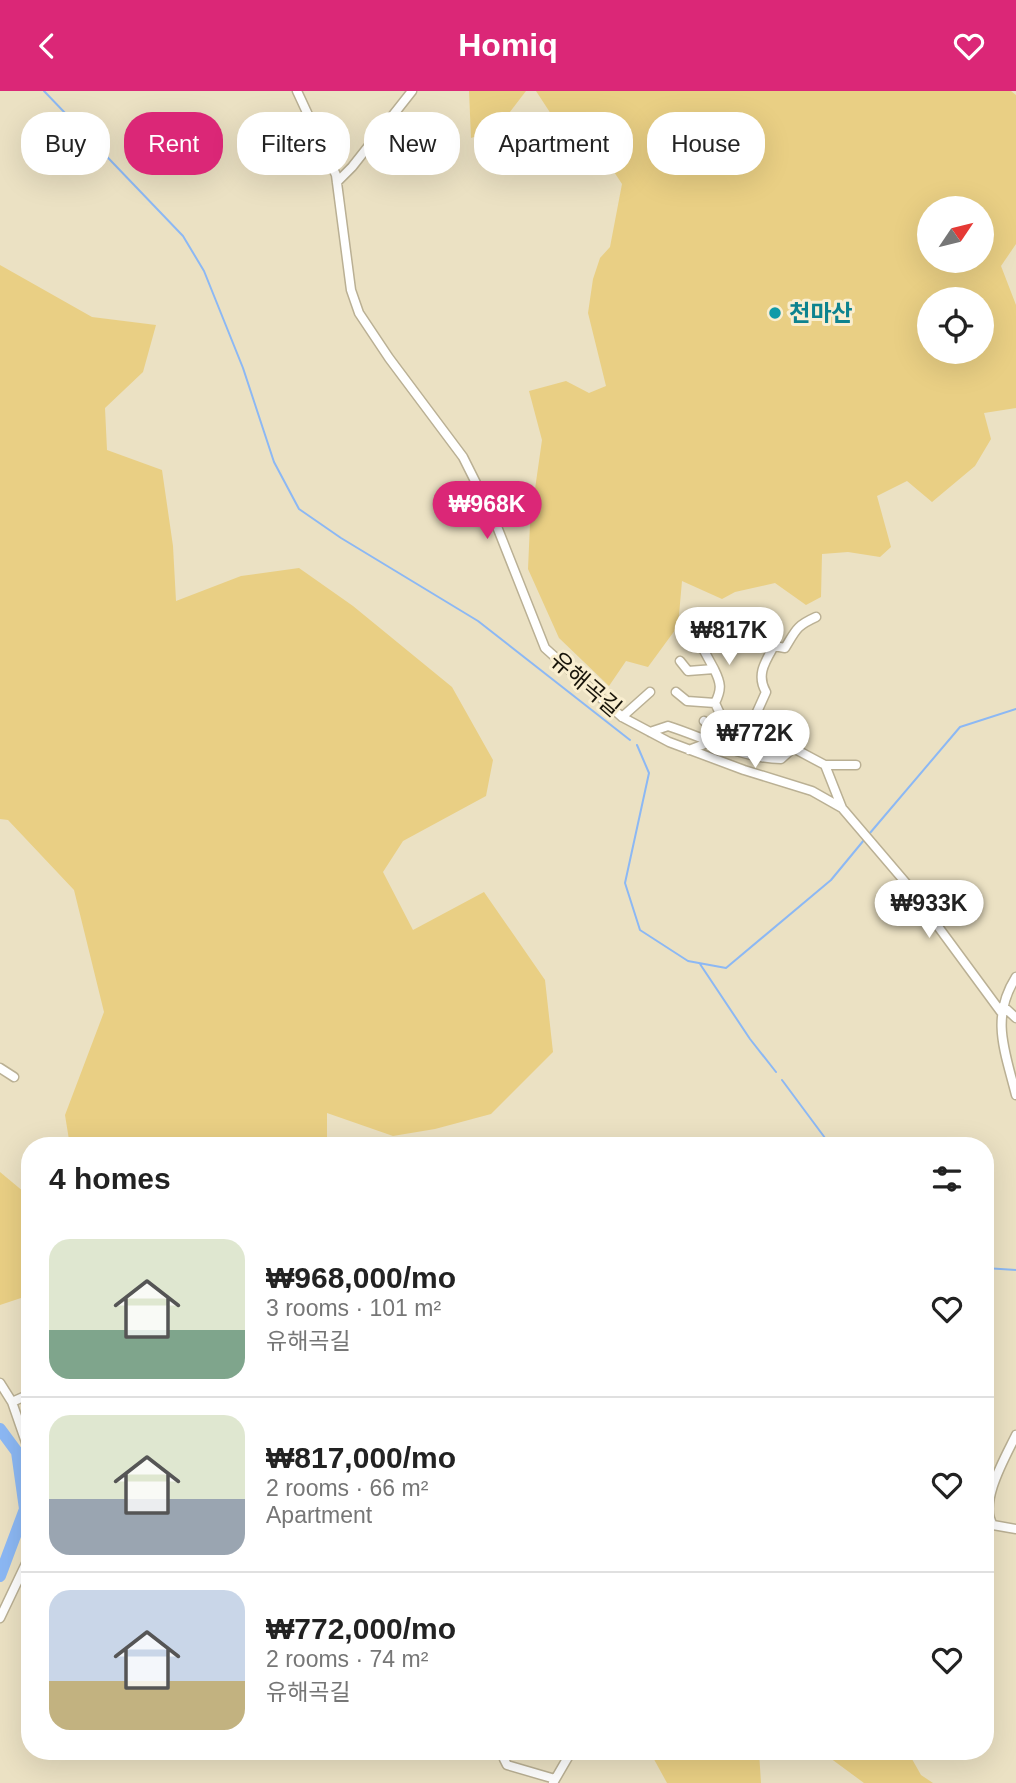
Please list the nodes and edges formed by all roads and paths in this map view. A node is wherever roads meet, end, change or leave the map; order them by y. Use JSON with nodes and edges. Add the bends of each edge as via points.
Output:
{"nodes":[{"id":1,"x":298,"y":91,"type":"edge"},
{"id":2,"x":412,"y":91,"type":"edge"},
{"id":3,"x":337,"y":182,"type":"junction"},
{"id":4,"x":763,"y":615,"type":"dead end"},
{"id":5,"x":816,"y":617,"type":"dead end"},
{"id":6,"x":755,"y":640,"type":"junction"},
{"id":7,"x":774,"y":646,"type":"junction"},
{"id":8,"x":680,"y":661,"type":"dead end"},
{"id":9,"x":714,"y":669,"type":"junction"},
{"id":10,"x":650,"y":692,"type":"dead end"},
{"id":11,"x":676,"y":692,"type":"dead end"},
{"id":12,"x":715,"y":703,"type":"junction"},
{"id":13,"x":622,"y":717,"type":"junction"},
{"id":14,"x":704,"y":721,"type":"dead end"},
{"id":15,"x":728,"y":731,"type":"junction"},
{"id":16,"x":650,"y":732,"type":"junction"},
{"id":17,"x":743,"y":733,"type":"junction"},
{"id":18,"x":709,"y":742,"type":"junction"},
{"id":19,"x":792,"y":749,"type":"junction"},
{"id":20,"x":689,"y":750,"type":"junction"},
{"id":21,"x":825,"y":765,"type":"junction"},
{"id":22,"x":856,"y":765,"type":"dead end"},
{"id":23,"x":842,"y":808,"type":"junction"},
{"id":24,"x":1016,"y":977,"type":"edge"},
{"id":25,"x":1002,"y":1009,"type":"junction"},
{"id":26,"x":1016,"y":1009,"type":"edge"},
{"id":27,"x":1016,"y":1017,"type":"edge"},
{"id":28,"x":0,"y":1067,"type":"edge"},
{"id":29,"x":13,"y":1077,"type":"dead end"},
{"id":30,"x":1015,"y":1091,"type":"edge"},
{"id":31,"x":0,"y":1383,"type":"edge"},
{"id":32,"x":21,"y":1398,"type":"edge"},
{"id":33,"x":12,"y":1402,"type":"junction"},
{"id":34,"x":21,"y":1428,"type":"edge"},
{"id":35,"x":1016,"y":1435,"type":"edge"},
{"id":36,"x":994,"y":1487,"type":"edge"},
{"id":37,"x":994,"y":1524,"type":"edge"},
{"id":38,"x":1016,"y":1529,"type":"edge"},
{"id":39,"x":21,"y":1574,"type":"edge"},
{"id":40,"x":0,"y":1618,"type":"edge"},
{"id":41,"x":504,"y":1760,"type":"edge"},
{"id":42,"x":566,"y":1760,"type":"edge"},
{"id":43,"x":554,"y":1781,"type":"edge"}],
"edges":[{"from":1,"to":3,"type":"street","name":"유해곡길"},
{"from":2,"to":3,"type":"street"},
{"from":3,"to":13,"type":"street","name":"유해곡길","via":[[351,290],[359,313],[463,457],[494,519],[545,647]]},
{"from":4,"to":6,"type":"street"},
{"from":5,"to":7,"type":"street","via":[[794,630],[785,648]]},
{"from":6,"to":7,"type":"street"},
{"from":6,"to":9,"type":"street","via":[[701,645]]},
{"from":7,"to":17,"type":"street","via":[[762,669],[766,692]]},
{"from":8,"to":9,"type":"street","via":[[688,671]]},
{"from":9,"to":12,"type":"street","via":[[721,683]]},
{"from":10,"to":13,"type":"street"},
{"from":11,"to":12,"type":"street","via":[[687,701]]},
{"from":12,"to":15,"type":"street"},
{"from":13,"to":16,"type":"street","name":"유해곡길"},
{"from":14,"to":15,"type":"street"},
{"from":15,"to":17,"type":"street"},
{"from":15,"to":18,"type":"street"},
{"from":16,"to":18,"type":"street","via":[[668,726]]},
{"from":16,"to":20,"type":"street","name":"유해곡길"},
{"from":17,"to":19,"type":"street"},
{"from":18,"to":19,"type":"street","via":[[768,759],[781,759]]},
{"from":18,"to":20,"type":"street"},
{"from":19,"to":21,"type":"street"},
{"from":20,"to":23,"type":"street","name":"유해곡길","via":[[812,791]]},
{"from":21,"to":22,"type":"street"},
{"from":21,"to":23,"type":"street"},
{"from":23,"to":25,"type":"street","name":"유해곡길"},
{"from":24,"to":25,"type":"street"},
{"from":25,"to":26,"type":"street"},
{"from":25,"to":27,"type":"street","name":"유해곡길"},
{"from":25,"to":30,"type":"street","via":[[1003,1042]]},
{"from":28,"to":29,"type":"street"},
{"from":31,"to":33,"type":"street"},
{"from":32,"to":33,"type":"street"},
{"from":33,"to":34,"type":"street"},
{"from":35,"to":36,"type":"street"},
{"from":37,"to":38,"type":"street"},
{"from":39,"to":40,"type":"street"},
{"from":41,"to":43,"type":"street","via":[[507,1765]]},
{"from":42,"to":43,"type":"street"}]}
